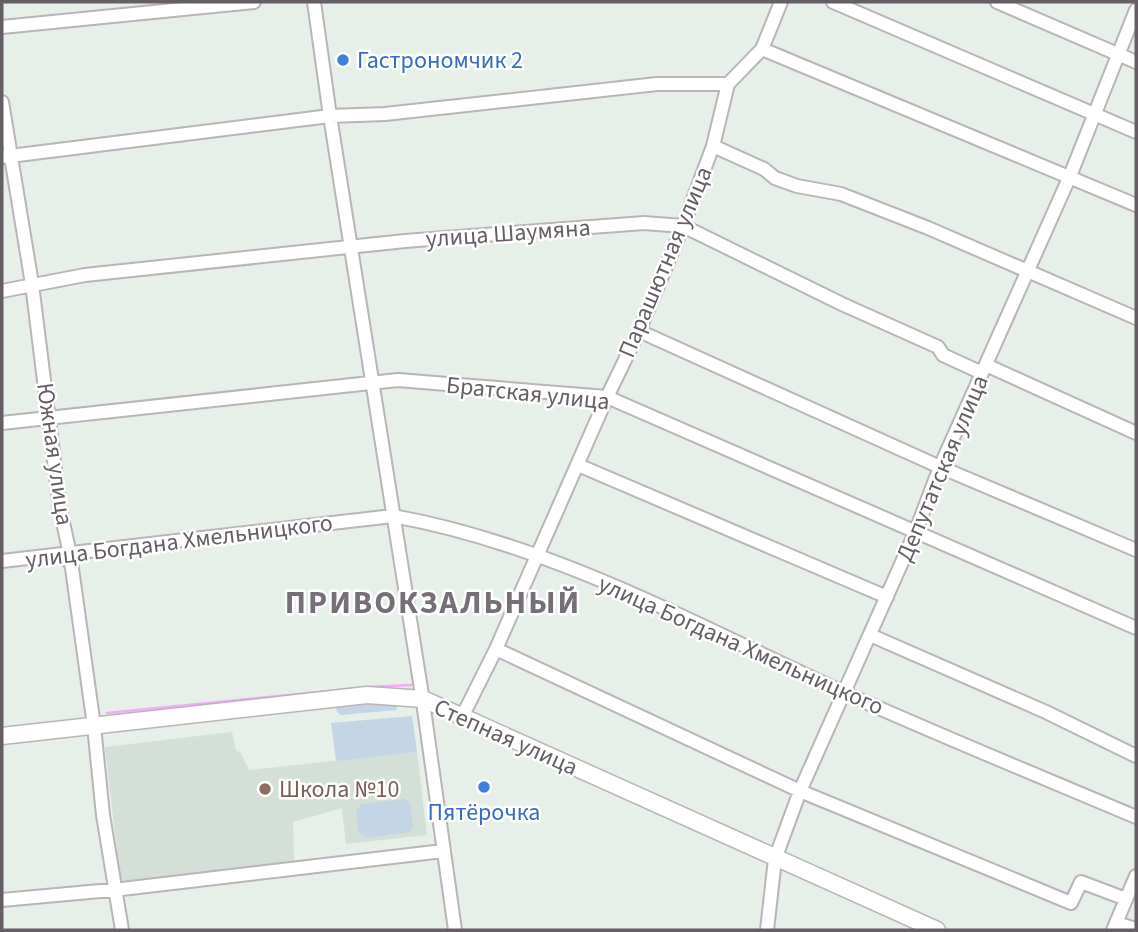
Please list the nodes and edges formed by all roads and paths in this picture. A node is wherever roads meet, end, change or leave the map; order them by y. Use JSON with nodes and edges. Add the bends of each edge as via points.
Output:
{"nodes":[{"id":1,"x":254,"y":2,"type":"edge"},
{"id":2,"x":314,"y":2,"type":"edge"},
{"id":3,"x":780,"y":2,"type":"edge"},
{"id":4,"x":833,"y":2,"type":"edge"},
{"id":5,"x":997,"y":2,"type":"edge"},
{"id":6,"x":1136,"y":10,"type":"edge"},
{"id":7,"x":2,"y":27,"type":"edge"},
{"id":8,"x":762,"y":49,"type":"junction"},
{"id":9,"x":1117,"y":54,"type":"junction"},
{"id":10,"x":1136,"y":62,"type":"edge"},
{"id":11,"x":728,"y":84,"type":"junction"},
{"id":12,"x":2,"y":102,"type":"edge"},
{"id":13,"x":330,"y":116,"type":"junction"},
{"id":14,"x":1095,"y":116,"type":"junction"},
{"id":15,"x":1136,"y":132,"type":"edge"},
{"id":16,"x":713,"y":146,"type":"junction"},
{"id":17,"x":6,"y":156,"type":"edge"},
{"id":18,"x":1070,"y":176,"type":"junction"},
{"id":19,"x":1136,"y":205,"type":"edge"},
{"id":20,"x":683,"y":226,"type":"junction"},
{"id":21,"x":351,"y":247,"type":"junction"},
{"id":22,"x":1027,"y":273,"type":"junction"},
{"id":23,"x":32,"y":284,"type":"junction"},
{"id":24,"x":2,"y":291,"type":"edge"},
{"id":25,"x":1136,"y":318,"type":"edge"},
{"id":26,"x":639,"y":331,"type":"junction"},
{"id":27,"x":984,"y":369,"type":"junction"},
{"id":28,"x":372,"y":381,"type":"junction"},
{"id":29,"x":607,"y":397,"type":"junction"},
{"id":30,"x":49,"y":418,"type":"junction"},
{"id":31,"x":2,"y":423,"type":"edge"},
{"id":32,"x":1136,"y":433,"type":"edge"},
{"id":33,"x":578,"y":465,"type":"junction"},
{"id":34,"x":940,"y":467,"type":"junction"},
{"id":35,"x":393,"y":516,"type":"junction"},
{"id":36,"x":915,"y":533,"type":"junction"},
{"id":37,"x":1136,"y":551,"type":"edge"},
{"id":38,"x":70,"y":554,"type":"junction"},
{"id":39,"x":536,"y":555,"type":"junction"},
{"id":40,"x":2,"y":561,"type":"edge"},
{"id":41,"x":887,"y":597,"type":"junction"},
{"id":42,"x":1136,"y":628,"type":"edge"},
{"id":43,"x":870,"y":635,"type":"junction"},
{"id":44,"x":496,"y":649,"type":"junction"},
{"id":45,"x":845,"y":692,"type":"junction"},
{"id":46,"x":423,"y":699,"type":"junction"},
{"id":47,"x":462,"y":717,"type":"junction"},
{"id":48,"x":94,"y":726,"type":"junction"},
{"id":49,"x":2,"y":736,"type":"edge"},
{"id":50,"x":1136,"y":756,"type":"edge"},
{"id":51,"x":800,"y":790,"type":"junction"},
{"id":52,"x":1136,"y":817,"type":"edge"},
{"id":53,"x":443,"y":851,"type":"junction"},
{"id":54,"x":775,"y":859,"type":"junction"},
{"id":55,"x":1136,"y":876,"type":"edge"},
{"id":56,"x":115,"y":890,"type":"junction"},
{"id":57,"x":1126,"y":899,"type":"junction"},
{"id":58,"x":2,"y":900,"type":"edge"},
{"id":59,"x":1114,"y":927,"type":"edge"},
{"id":60,"x":1136,"y":929,"type":"edge"},
{"id":61,"x":122,"y":930,"type":"edge"},
{"id":62,"x":455,"y":930,"type":"edge"},
{"id":63,"x":767,"y":930,"type":"edge"},
{"id":64,"x":937,"y":930,"type":"edge"}],
"edges":[{"from":1,"to":7,"type":"street"},
{"from":2,"to":13,"type":"street"},
{"from":3,"to":8,"type":"street"},
{"from":4,"to":14,"type":"street"},
{"from":5,"to":9,"type":"street"},
{"from":6,"to":9,"type":"street","name":"Депутатская улица"},
{"from":8,"to":11,"type":"street"},
{"from":8,"to":18,"type":"street"},
{"from":9,"to":10,"type":"street"},
{"from":9,"to":14,"type":"street","name":"Депутатская улица"},
{"from":11,"to":13,"type":"street","via":[[657,84]]},
{"from":11,"to":16,"type":"street","name":"Парашютная улица"},
{"from":12,"to":17,"type":"street","name":"Южная улица"},
{"from":13,"to":17,"type":"street"},
{"from":13,"to":21,"type":"street"},
{"from":14,"to":15,"type":"street"},
{"from":14,"to":18,"type":"street","name":"Депутатская улица"},
{"from":16,"to":20,"type":"street","name":"Парашютная улица"},
{"from":16,"to":22,"type":"street","via":[[797,187],[841,194]]},
{"from":17,"to":23,"type":"street","name":"Южная улица"},
{"from":18,"to":19,"type":"street"},
{"from":18,"to":22,"type":"street","name":"Депутатская улица"},
{"from":20,"to":21,"type":"street","name":"улица Шаумяна","via":[[644,223]]},
{"from":20,"to":26,"type":"street","name":"Парашютная улица"},
{"from":20,"to":27,"type":"street","name":"улица Шаумяна","via":[[938,346],[943,355]]},
{"from":21,"to":23,"type":"street","name":"улица Шаумяна"},
{"from":21,"to":28,"type":"street"},
{"from":22,"to":25,"type":"street"},
{"from":22,"to":27,"type":"street","name":"Депутатская улица"},
{"from":23,"to":24,"type":"street","name":"улица Шаумяна"},
{"from":23,"to":30,"type":"street","name":"Южная улица"},
{"from":26,"to":29,"type":"street","name":"Парашютная улица"},
{"from":26,"to":34,"type":"street"},
{"from":27,"to":32,"type":"street","name":"улица Шаумяна"},
{"from":27,"to":34,"type":"street","name":"Депутатская улица"},
{"from":28,"to":29,"type":"street","name":"Братская улица"},
{"from":28,"to":30,"type":"street","name":"Братская улица"},
{"from":28,"to":35,"type":"street"},
{"from":29,"to":33,"type":"street","name":"Парашютная улица"},
{"from":29,"to":36,"type":"street","name":"Братская улица"},
{"from":30,"to":31,"type":"street","name":"Братская улица"},
{"from":30,"to":38,"type":"street","name":"Южная улица"},
{"from":33,"to":39,"type":"street","name":"Парашютная улица"},
{"from":33,"to":41,"type":"street"},
{"from":34,"to":36,"type":"street","name":"Депутатская улица"},
{"from":34,"to":37,"type":"street"},
{"from":35,"to":38,"type":"street","name":"улица Богдана Хмельницкого"},
{"from":35,"to":39,"type":"street","name":"улица Богдана Хмельницкого","via":[[478,535]]},
{"from":35,"to":46,"type":"street"},
{"from":36,"to":41,"type":"street","name":"Депутатская улица"},
{"from":36,"to":42,"type":"street","name":"Братская улица"},
{"from":38,"to":40,"type":"street","name":"улица Богдана Хмельницкого"},
{"from":38,"to":48,"type":"street","name":"Южная улица"},
{"from":39,"to":44,"type":"street","name":"Парашютная улица"},
{"from":39,"to":45,"type":"street","name":"улица Богдана Хмельницкого","via":[[678,613]]},
{"from":41,"to":43,"type":"street","name":"Депутатская улица"},
{"from":43,"to":45,"type":"street","name":"Депутатская улица"},
{"from":43,"to":50,"type":"street"},
{"from":44,"to":47,"type":"street","name":"Парашютная улица"},
{"from":44,"to":51,"type":"street"},
{"from":45,"to":51,"type":"street","name":"Депутатская улица"},
{"from":45,"to":52,"type":"street","name":"улица Богдана Хмельницкого"},
{"from":46,"to":47,"type":"street","name":"Степная улица"},
{"from":46,"to":48,"type":"street","name":"Степная улица","via":[[367,695]]},
{"from":46,"to":53,"type":"street"},
{"from":47,"to":54,"type":"street","name":"Степная улица"},
{"from":48,"to":49,"type":"street","name":"Степная улица"},
{"from":48,"to":56,"type":"street","name":"Южная улица"},
{"from":51,"to":54,"type":"street","name":"Депутатская улица"},
{"from":51,"to":57,"type":"street","via":[[1071,903],[1081,882]]},
{"from":53,"to":56,"type":"street"},
{"from":53,"to":62,"type":"street"},
{"from":54,"to":63,"type":"street","name":"Депутатская улица"},
{"from":54,"to":64,"type":"street","name":"Степная улица"},
{"from":55,"to":57,"type":"street"},
{"from":56,"to":58,"type":"street"},
{"from":56,"to":61,"type":"street","name":"Южная улица"},
{"from":57,"to":59,"type":"street"},
{"from":59,"to":60,"type":"street"}]}
